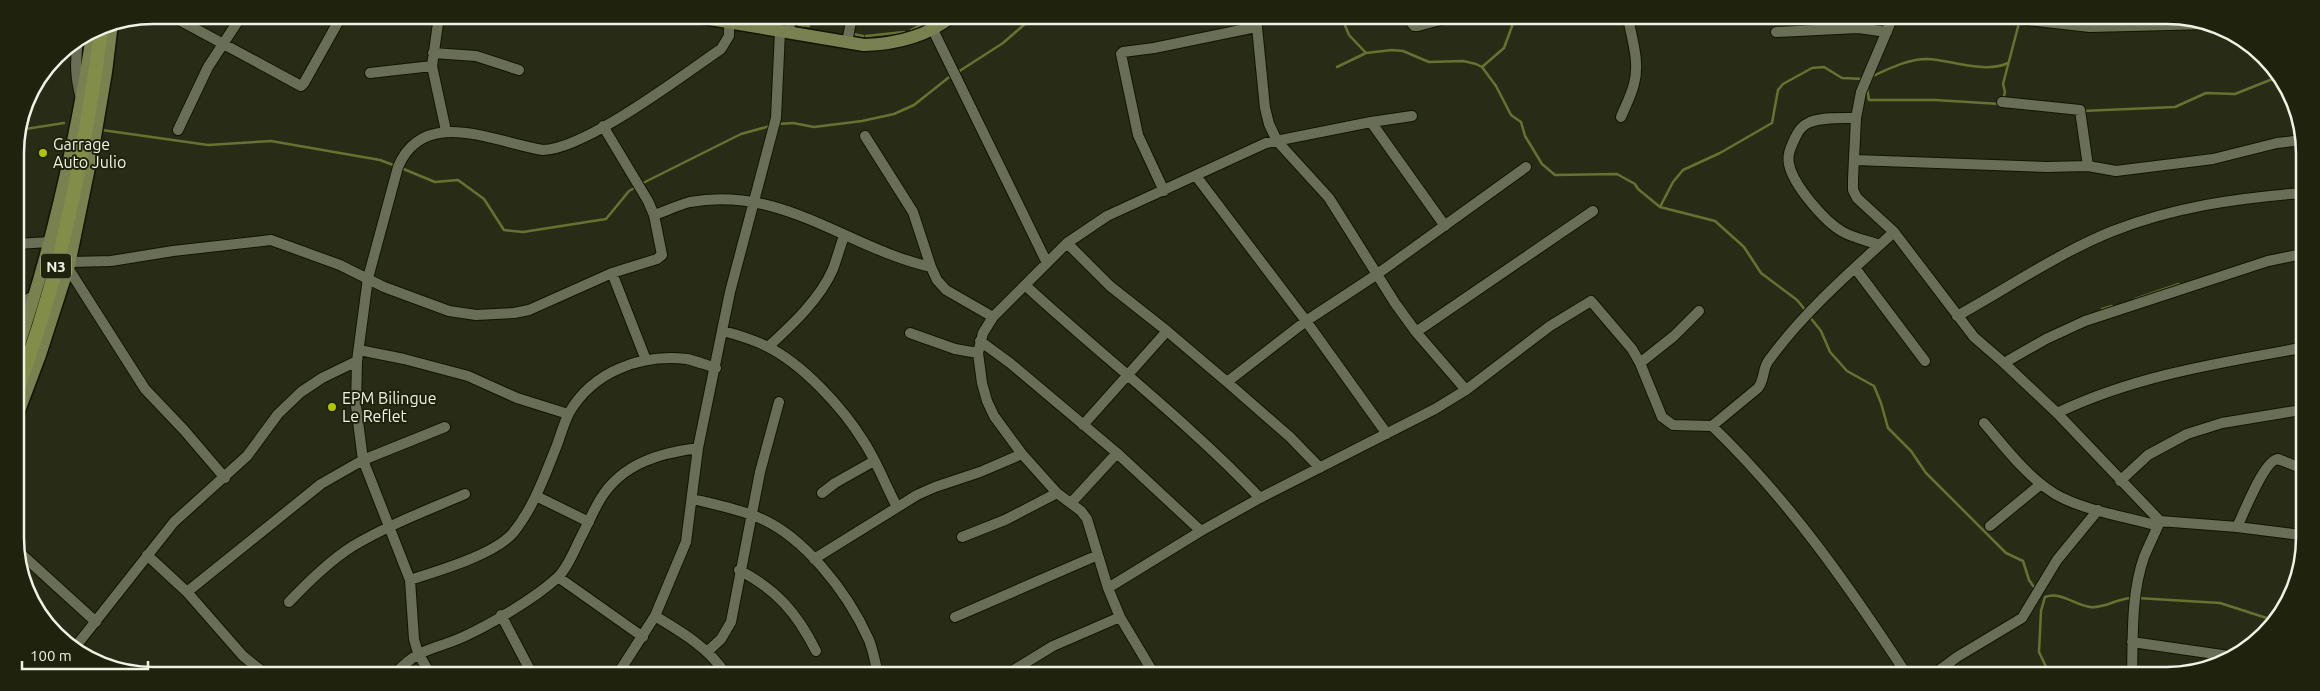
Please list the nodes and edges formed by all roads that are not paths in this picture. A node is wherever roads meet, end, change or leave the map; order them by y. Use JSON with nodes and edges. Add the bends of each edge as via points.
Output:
{"nodes":[{"id":1,"x":186,"y":24,"type":"edge"},
{"id":2,"x":236,"y":24,"type":"edge"},
{"id":3,"x":337,"y":24,"type":"edge"},
{"id":4,"x":438,"y":24,"type":"edge"},
{"id":5,"x":728,"y":24,"type":"edge"},
{"id":6,"x":748,"y":24,"type":"edge"},
{"id":7,"x":787,"y":24,"type":"edge"},
{"id":8,"x":851,"y":24,"type":"edge"},
{"id":9,"x":941,"y":24,"type":"edge"},
{"id":10,"x":1248,"y":24,"type":"edge"},
{"id":11,"x":1256,"y":24,"type":"edge"},
{"id":12,"x":1412,"y":24,"type":"edge"},
{"id":13,"x":1426,"y":24,"type":"edge"},
{"id":14,"x":1629,"y":24,"type":"edge"},
{"id":15,"x":1890,"y":24,"type":"edge"},
{"id":16,"x":2086,"y":24,"type":"edge"},
{"id":17,"x":2184,"y":25,"type":"edge"},
{"id":18,"x":933,"y":30,"type":"junction"},
{"id":19,"x":111,"y":31,"type":"edge"},
{"id":20,"x":784,"y":31,"type":"junction"},
{"id":21,"x":1776,"y":32,"type":"dead end"},
{"id":22,"x":1887,"y":32,"type":"junction"},
{"id":23,"x":101,"y":35,"type":"edge"},
{"id":24,"x":91,"y":39,"type":"edge"},
{"id":25,"x":847,"y":42,"type":"junction"},
{"id":26,"x":222,"y":45,"type":"junction"},
{"id":27,"x":78,"y":47,"type":"edge"},
{"id":28,"x":433,"y":53,"type":"junction"},
{"id":29,"x":432,"y":66,"type":"junction"},
{"id":30,"x":519,"y":70,"type":"dead end"},
{"id":31,"x":370,"y":73,"type":"dead end"},
{"id":32,"x":81,"y":101,"type":"junction"},
{"id":33,"x":2002,"y":102,"type":"dead end"},
{"id":34,"x":1412,"y":116,"type":"dead end"},
{"id":35,"x":1621,"y":117,"type":"dead end"},
{"id":36,"x":1856,"y":118,"type":"junction"},
{"id":37,"x":1371,"y":122,"type":"junction"},
{"id":38,"x":603,"y":126,"type":"junction"},
{"id":39,"x":178,"y":130,"type":"dead end"},
{"id":40,"x":446,"y":131,"type":"junction"},
{"id":41,"x":865,"y":136,"type":"dead end"},
{"id":42,"x":1278,"y":140,"type":"junction"},
{"id":43,"x":2296,"y":141,"type":"edge"},
{"id":44,"x":1855,"y":160,"type":"junction"},
{"id":45,"x":2088,"y":166,"type":"junction"},
{"id":46,"x":1526,"y":167,"type":"dead end"},
{"id":47,"x":1196,"y":176,"type":"junction"},
{"id":48,"x":1164,"y":191,"type":"junction"},
{"id":49,"x":2296,"y":195,"type":"edge"},
{"id":50,"x":755,"y":202,"type":"junction"},
{"id":51,"x":1593,"y":211,"type":"dead end"},
{"id":52,"x":654,"y":215,"type":"junction"},
{"id":53,"x":1444,"y":226,"type":"junction"},
{"id":54,"x":1894,"y":232,"type":"junction"},
{"id":55,"x":844,"y":236,"type":"junction"},
{"id":56,"x":50,"y":242,"type":"junction"},
{"id":57,"x":1067,"y":243,"type":"junction"},
{"id":58,"x":24,"y":244,"type":"edge"},
{"id":59,"x":1880,"y":245,"type":"junction"},
{"id":60,"x":2296,"y":255,"type":"edge"},
{"id":61,"x":1047,"y":263,"type":"junction"},
{"id":62,"x":69,"y":265,"type":"junction"},
{"id":63,"x":931,"y":267,"type":"junction"},
{"id":64,"x":1855,"y":268,"type":"junction"},
{"id":65,"x":612,"y":272,"type":"junction"},
{"id":66,"x":1376,"y":275,"type":"junction"},
{"id":67,"x":368,"y":278,"type":"junction"},
{"id":68,"x":1025,"y":285,"type":"junction"},
{"id":69,"x":33,"y":297,"type":"junction"},
{"id":70,"x":24,"y":300,"type":"edge"},
{"id":71,"x":1699,"y":311,"type":"dead end"},
{"id":72,"x":1957,"y":316,"type":"junction"},
{"id":73,"x":993,"y":317,"type":"junction"},
{"id":74,"x":1306,"y":321,"type":"junction"},
{"id":75,"x":24,"y":327,"type":"edge"},
{"id":76,"x":1167,"y":330,"type":"junction"},
{"id":77,"x":723,"y":331,"type":"junction"},
{"id":78,"x":1416,"y":332,"type":"junction"},
{"id":79,"x":910,"y":333,"type":"dead end"},
{"id":80,"x":980,"y":341,"type":"junction"},
{"id":81,"x":768,"y":346,"type":"junction"},
{"id":82,"x":2296,"y":349,"type":"edge"},
{"id":83,"x":359,"y":350,"type":"junction"},
{"id":84,"x":978,"y":353,"type":"junction"},
{"id":85,"x":646,"y":360,"type":"junction"},
{"id":86,"x":1925,"y":360,"type":"dead end"},
{"id":87,"x":357,"y":361,"type":"junction"},
{"id":88,"x":1640,"y":363,"type":"junction"},
{"id":89,"x":2004,"y":363,"type":"junction"},
{"id":90,"x":716,"y":368,"type":"junction"},
{"id":91,"x":24,"y":369,"type":"edge"},
{"id":92,"x":1129,"y":375,"type":"junction"},
{"id":93,"x":1227,"y":382,"type":"junction"},
{"id":94,"x":1466,"y":390,"type":"junction"},
{"id":95,"x":24,"y":396,"type":"edge"},
{"id":96,"x":779,"y":402,"type":"dead end"},
{"id":97,"x":2296,"y":411,"type":"edge"},
{"id":98,"x":2057,"y":413,"type":"junction"},
{"id":99,"x":568,"y":414,"type":"junction"},
{"id":100,"x":1984,"y":422,"type":"dead end"},
{"id":101,"x":1083,"y":425,"type":"junction"},
{"id":102,"x":1712,"y":426,"type":"junction"},
{"id":103,"x":445,"y":427,"type":"dead end"},
{"id":104,"x":1387,"y":434,"type":"junction"},
{"id":105,"x":698,"y":448,"type":"junction"},
{"id":106,"x":1117,"y":452,"type":"junction"},
{"id":107,"x":1022,"y":454,"type":"junction"},
{"id":108,"x":363,"y":460,"type":"junction"},
{"id":109,"x":874,"y":461,"type":"junction"},
{"id":110,"x":2296,"y":466,"type":"edge"},
{"id":111,"x":1320,"y":468,"type":"junction"},
{"id":112,"x":225,"y":478,"type":"junction"},
{"id":113,"x":2120,"y":481,"type":"junction"},
{"id":114,"x":2041,"y":484,"type":"junction"},
{"id":115,"x":822,"y":493,"type":"dead end"},
{"id":116,"x":1057,"y":493,"type":"junction"},
{"id":117,"x":465,"y":494,"type":"dead end"},
{"id":118,"x":536,"y":496,"type":"junction"},
{"id":119,"x":1260,"y":498,"type":"junction"},
{"id":120,"x":693,"y":499,"type":"junction"},
{"id":121,"x":1071,"y":503,"type":"junction"},
{"id":122,"x":897,"y":507,"type":"junction"},
{"id":123,"x":2098,"y":510,"type":"junction"},
{"id":124,"x":753,"y":515,"type":"junction"},
{"id":125,"x":589,"y":522,"type":"junction"},
{"id":126,"x":2159,"y":523,"type":"junction"},
{"id":127,"x":1990,"y":526,"type":"dead end"},
{"id":128,"x":390,"y":527,"type":"junction"},
{"id":129,"x":2237,"y":527,"type":"junction"},
{"id":130,"x":1201,"y":531,"type":"junction"},
{"id":131,"x":2296,"y":534,"type":"edge"},
{"id":132,"x":962,"y":536,"type":"dead end"},
{"id":133,"x":1098,"y":554,"type":"junction"},
{"id":134,"x":147,"y":555,"type":"junction"},
{"id":135,"x":25,"y":558,"type":"edge"},
{"id":136,"x":814,"y":559,"type":"junction"},
{"id":137,"x":740,"y":570,"type":"junction"},
{"id":138,"x":558,"y":577,"type":"junction"},
{"id":139,"x":410,"y":580,"type":"junction"},
{"id":140,"x":1108,"y":588,"type":"junction"},
{"id":141,"x":187,"y":592,"type":"junction"},
{"id":142,"x":289,"y":602,"type":"dead end"},
{"id":143,"x":501,"y":615,"type":"junction"},
{"id":144,"x":655,"y":616,"type":"junction"},
{"id":145,"x":1120,"y":617,"type":"junction"},
{"id":146,"x":955,"y":618,"type":"dead end"},
{"id":147,"x":96,"y":622,"type":"junction"},
{"id":148,"x":642,"y":637,"type":"junction"},
{"id":149,"x":2132,"y":642,"type":"junction"},
{"id":150,"x":78,"y":644,"type":"edge"},
{"id":151,"x":816,"y":651,"type":"dead end"},
{"id":152,"x":707,"y":652,"type":"junction"},
{"id":153,"x":418,"y":653,"type":"junction"},
{"id":154,"x":2221,"y":655,"type":"edge"},
{"id":155,"x":257,"y":667,"type":"edge"},
{"id":156,"x":402,"y":667,"type":"edge"},
{"id":157,"x":426,"y":667,"type":"edge"},
{"id":158,"x":528,"y":667,"type":"edge"},
{"id":159,"x":622,"y":667,"type":"edge"},
{"id":160,"x":720,"y":667,"type":"edge"},
{"id":161,"x":876,"y":667,"type":"edge"},
{"id":162,"x":1019,"y":667,"type":"edge"},
{"id":163,"x":1150,"y":667,"type":"edge"},
{"id":164,"x":1902,"y":667,"type":"edge"},
{"id":165,"x":1944,"y":667,"type":"edge"},
{"id":166,"x":2133,"y":667,"type":"edge"}],
"edges":[{"from":1,"to":26,"type":"street"},
{"from":2,"to":26,"type":"street"},
{"from":3,"to":26,"type":"street","via":[[301,86]]},
{"from":4,"to":28,"type":"street"},
{"from":5,"to":38,"type":"street","via":[[729,36],[720,49]]},
{"from":6,"to":20,"type":"main road"},
{"from":7,"to":20,"type":"street"},
{"from":8,"to":25,"type":"street"},
{"from":9,"to":18,"type":"main road"},
{"from":10,"to":48,"type":"street","via":[[1121,54],[1138,135]]},
{"from":11,"to":42,"type":"street","via":[[1265,108]]},
{"from":12,"to":13,"type":"street"},
{"from":14,"to":35,"type":"street","via":[[1635,52],[1635,84]]},
{"from":15,"to":22,"type":"street"},
{"from":16,"to":17,"type":"street","via":[[2099,28]]},
{"from":18,"to":25,"type":"main road","via":[[880,44]]},
{"from":18,"to":61,"type":"street"},
{"from":19,"to":62,"type":"main road","via":[[94,143]]},
{"from":20,"to":25,"type":"main road"},
{"from":20,"to":50,"type":"street","via":[[776,118]]},
{"from":21,"to":22,"type":"street","via":[[1858,28]]},
{"from":22,"to":36,"type":"street","via":[[1861,92]]},
{"from":23,"to":91,"type":"highway","number":"N3","via":[[85,140],[61,246]]},
{"from":24,"to":32,"type":"main road","number":"N3"},
{"from":26,"to":39,"type":"street"},
{"from":27,"to":32,"type":"street","via":[[76,80]]},
{"from":28,"to":29,"type":"street"},
{"from":28,"to":30,"type":"street","via":[[476,56]]},
{"from":29,"to":31,"type":"street"},
{"from":29,"to":40,"type":"street"},
{"from":32,"to":56,"type":"main road","number":"N3"},
{"from":33,"to":45,"type":"street","via":[[2080,110]]},
{"from":34,"to":37,"type":"street"},
{"from":36,"to":44,"type":"street"},
{"from":36,"to":59,"type":"street","via":[[1812,122],[1802,127],[1790,147],[1789,165],[1804,192],[1833,224],[1843,232]]},
{"from":37,"to":42,"type":"street"},
{"from":37,"to":53,"type":"street"},
{"from":38,"to":40,"type":"street","via":[[554,150],[526,147],[467,132]]},
{"from":38,"to":52,"type":"street"},
{"from":40,"to":67,"type":"street","via":[[410,146],[403,154]]},
{"from":41,"to":63,"type":"street","via":[[913,212]]},
{"from":42,"to":47,"type":"street","via":[[1255,147]]},
{"from":42,"to":66,"type":"street","via":[[1328,198]]},
{"from":43,"to":45,"type":"street","via":[[2213,159],[2116,171]]},
{"from":44,"to":45,"type":"street"},
{"from":44,"to":54,"type":"street","via":[[1853,190],[1857,198]]},
{"from":46,"to":53,"type":"street"},
{"from":47,"to":48,"type":"street"},
{"from":47,"to":74,"type":"street"},
{"from":48,"to":57,"type":"street","via":[[1107,216]]},
{"from":49,"to":72,"type":"street","via":[[2221,202],[2152,217],[2073,251]]},
{"from":50,"to":52,"type":"street","via":[[688,203]]},
{"from":50,"to":55,"type":"street","via":[[820,222]]},
{"from":50,"to":77,"type":"street","via":[[730,292]]},
{"from":51,"to":78,"type":"street"},
{"from":52,"to":65,"type":"street","via":[[662,255]]},
{"from":53,"to":66,"type":"street"},
{"from":54,"to":59,"type":"street"},
{"from":54,"to":72,"type":"street"},
{"from":55,"to":63,"type":"street"},
{"from":55,"to":81,"type":"street","via":[[832,270],[820,290],[798,318]]},
{"from":56,"to":58,"type":"street"},
{"from":56,"to":69,"type":"main road","number":"N3"},
{"from":57,"to":61,"type":"street"},
{"from":57,"to":76,"type":"street","via":[[1110,286]]},
{"from":59,"to":64,"type":"street"},
{"from":60,"to":89,"type":"street","via":[[2268,261],[2085,321]]},
{"from":61,"to":68,"type":"street"},
{"from":62,"to":67,"type":"street","via":[[271,240]]},
{"from":62,"to":95,"type":"main road"},
{"from":62,"to":112,"type":"street","via":[[145,389]]},
{"from":63,"to":73,"type":"street","via":[[946,290]]},
{"from":64,"to":86,"type":"street"},
{"from":64,"to":102,"type":"street","via":[[1828,292],[1770,358],[1758,388]]},
{"from":65,"to":67,"type":"street","via":[[529,310],[476,315],[449,312]]},
{"from":65,"to":85,"type":"street"},
{"from":66,"to":74,"type":"street"},
{"from":66,"to":78,"type":"street"},
{"from":67,"to":83,"type":"street"},
{"from":68,"to":73,"type":"street"},
{"from":68,"to":92,"type":"street"},
{"from":69,"to":70,"type":"street"},
{"from":69,"to":75,"type":"main road","number":"N3"},
{"from":71,"to":88,"type":"street"},
{"from":72,"to":89,"type":"street","via":[[1974,337]]},
{"from":73,"to":80,"type":"street"},
{"from":74,"to":93,"type":"street"},
{"from":74,"to":104,"type":"street"},
{"from":76,"to":92,"type":"street"},
{"from":76,"to":93,"type":"street"},
{"from":77,"to":81,"type":"street"},
{"from":77,"to":90,"type":"street"},
{"from":78,"to":94,"type":"street"},
{"from":79,"to":84,"type":"street","via":[[955,349]]},
{"from":80,"to":84,"type":"street"},
{"from":80,"to":101,"type":"street","via":[[1010,362]]},
{"from":81,"to":109,"type":"street","via":[[827,395],[865,442]]},
{"from":82,"to":98,"type":"street","via":[[2157,376],[2087,399]]},
{"from":83,"to":87,"type":"street"},
{"from":83,"to":99,"type":"street","via":[[468,376],[517,398]]},
{"from":84,"to":107,"type":"street","via":[[982,383],[994,416]]},
{"from":85,"to":90,"type":"street","via":[[689,360]]},
{"from":85,"to":99,"type":"street","via":[[619,368],[594,384]]},
{"from":87,"to":108,"type":"street","via":[[356,406]]},
{"from":87,"to":112,"type":"street","via":[[301,392],[278,414],[247,456]]},
{"from":88,"to":94,"type":"street","via":[[1632,349],[1589,301],[1543,331]]},
{"from":88,"to":102,"type":"street","via":[[1667,422]]},
{"from":89,"to":98,"type":"street"},
{"from":90,"to":105,"type":"street"},
{"from":92,"to":101,"type":"street"},
{"from":92,"to":119,"type":"street","via":[[1202,438]]},
{"from":93,"to":111,"type":"street"},
{"from":94,"to":104,"type":"street"},
{"from":96,"to":124,"type":"street","via":[[760,472]]},
{"from":97,"to":113,"type":"street","via":[[2240,420],[2187,434],[2148,454]]},
{"from":98,"to":113,"type":"street"},
{"from":99,"to":118,"type":"street"},
{"from":100,"to":114,"type":"street"},
{"from":101,"to":106,"type":"street"},
{"from":102,"to":164,"type":"street","via":[[1766,480],[1844,580]]},
{"from":103,"to":108,"type":"street"},
{"from":104,"to":111,"type":"street"},
{"from":105,"to":120,"type":"street"},
{"from":105,"to":125,"type":"street","via":[[670,452],[632,466],[608,488]]},
{"from":106,"to":121,"type":"street"},
{"from":106,"to":130,"type":"street"},
{"from":107,"to":116,"type":"street"},
{"from":107,"to":122,"type":"street","via":[[935,487]]},
{"from":108,"to":128,"type":"street"},
{"from":108,"to":141,"type":"street","via":[[321,484]]},
{"from":109,"to":115,"type":"street"},
{"from":109,"to":122,"type":"street"},
{"from":110,"to":129,"type":"street","via":[[2278,459],[2271,461]]},
{"from":111,"to":119,"type":"street"},
{"from":112,"to":134,"type":"street","via":[[174,522]]},
{"from":113,"to":126,"type":"street"},
{"from":114,"to":123,"type":"street","via":[[2068,500]]},
{"from":114,"to":127,"type":"street"},
{"from":116,"to":121,"type":"street"},
{"from":116,"to":132,"type":"street","via":[[1005,520]]},
{"from":117,"to":128,"type":"street"},
{"from":118,"to":125,"type":"street"},
{"from":118,"to":139,"type":"street","via":[[512,533],[500,545],[449,568]]},
{"from":119,"to":130,"type":"street"},
{"from":120,"to":124,"type":"street"},
{"from":120,"to":144,"type":"street","via":[[686,542]]},
{"from":121,"to":133,"type":"street","via":[[1087,519]]},
{"from":122,"to":136,"type":"street"},
{"from":123,"to":126,"type":"street"},
{"from":123,"to":165,"type":"street","via":[[2057,560],[2022,618]]},
{"from":124,"to":136,"type":"street","via":[[791,538]]},
{"from":124,"to":137,"type":"street"},
{"from":125,"to":138,"type":"street"},
{"from":126,"to":129,"type":"street"},
{"from":126,"to":149,"type":"street","via":[[2144,556],[2138,581]]},
{"from":128,"to":139,"type":"street"},
{"from":128,"to":142,"type":"street","via":[[352,547],[312,577]]},
{"from":129,"to":131,"type":"street"},
{"from":130,"to":140,"type":"street"},
{"from":133,"to":140,"type":"street"},
{"from":133,"to":146,"type":"street"},
{"from":134,"to":141,"type":"street"},
{"from":134,"to":147,"type":"street"},
{"from":135,"to":147,"type":"street"},
{"from":136,"to":161,"type":"street","via":[[846,599],[869,641]]},
{"from":137,"to":151,"type":"street","via":[[778,595],[796,614]]},
{"from":137,"to":152,"type":"street","via":[[731,622]]},
{"from":138,"to":143,"type":"street"},
{"from":138,"to":148,"type":"street"},
{"from":139,"to":153,"type":"street"},
{"from":140,"to":145,"type":"street"},
{"from":141,"to":155,"type":"street","via":[[243,656]]},
{"from":143,"to":153,"type":"street","via":[[464,636]]},
{"from":143,"to":158,"type":"street"},
{"from":144,"to":148,"type":"street"},
{"from":144,"to":152,"type":"street"},
{"from":145,"to":162,"type":"street","via":[[1053,646]]},
{"from":145,"to":163,"type":"street"},
{"from":147,"to":150,"type":"street"},
{"from":148,"to":159,"type":"street"},
{"from":149,"to":154,"type":"street"},
{"from":149,"to":166,"type":"street"},
{"from":152,"to":160,"type":"street"},
{"from":153,"to":156,"type":"street"},
{"from":153,"to":157,"type":"street"}]}
